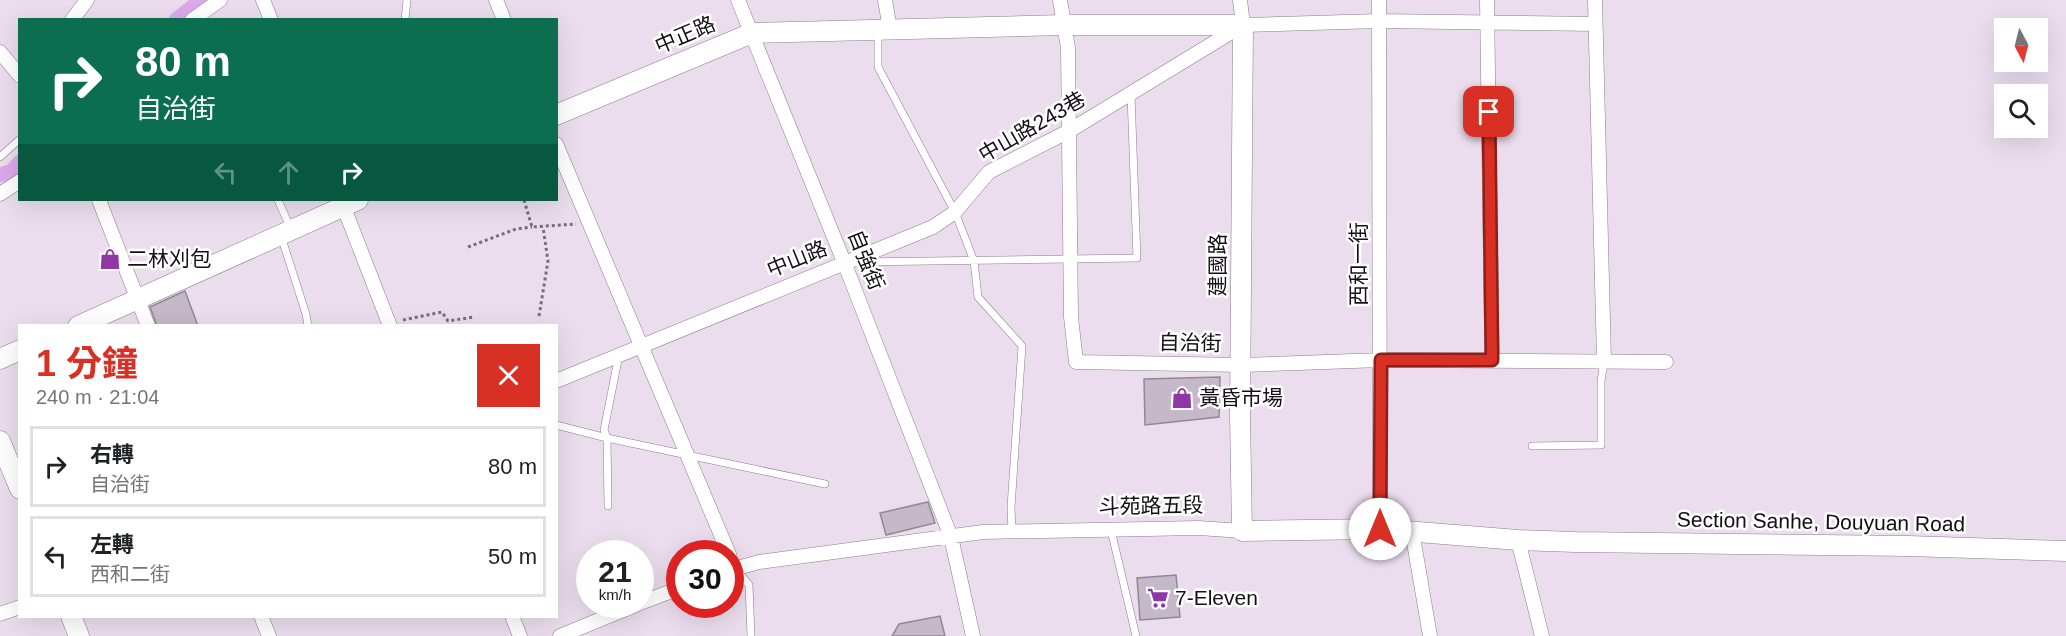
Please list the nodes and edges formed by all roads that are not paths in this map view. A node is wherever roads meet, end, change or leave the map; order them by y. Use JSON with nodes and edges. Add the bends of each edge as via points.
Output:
{"nodes":[{"id":1,"x":87,"y":0,"type":"edge"},
{"id":2,"x":220,"y":0,"type":"edge"},
{"id":3,"x":263,"y":0,"type":"edge"},
{"id":4,"x":407,"y":0,"type":"edge"},
{"id":5,"x":496,"y":0,"type":"edge"},
{"id":6,"x":738,"y":0,"type":"edge"},
{"id":7,"x":885,"y":0,"type":"edge"},
{"id":8,"x":1060,"y":0,"type":"edge"},
{"id":9,"x":1240,"y":0,"type":"edge"},
{"id":10,"x":1379,"y":0,"type":"edge"},
{"id":11,"x":1487,"y":0,"type":"edge"},
{"id":12,"x":1595,"y":0,"type":"edge"},
{"id":13,"x":74,"y":18,"type":"edge"},
{"id":14,"x":197,"y":18,"type":"edge"},
{"id":15,"x":270,"y":18,"type":"edge"},
{"id":16,"x":405,"y":18,"type":"edge"},
{"id":17,"x":503,"y":18,"type":"edge"},
{"id":18,"x":1379,"y":21,"type":"junction"},
{"id":19,"x":1488,"y":21,"type":"junction"},
{"id":20,"x":1595,"y":24,"type":"junction"},
{"id":21,"x":1063,"y":25,"type":"junction"},
{"id":22,"x":1243,"y":25,"type":"junction"},
{"id":23,"x":884,"y":30,"type":"junction"},
{"id":24,"x":752,"y":33,"type":"junction"},
{"id":25,"x":0,"y":52,"type":"edge"},
{"id":26,"x":18,"y":74,"type":"edge"},
{"id":27,"x":1131,"y":95,"type":"junction"},
{"id":28,"x":558,"y":113,"type":"edge"},
{"id":29,"x":1069,"y":131,"type":"junction"},
{"id":30,"x":18,"y":141,"type":"edge"},
{"id":31,"x":558,"y":149,"type":"edge"},
{"id":32,"x":0,"y":157,"type":"edge"},
{"id":33,"x":18,"y":182,"type":"edge"},
{"id":34,"x":0,"y":194,"type":"edge"},
{"id":35,"x":99,"y":201,"type":"edge"},
{"id":36,"x":278,"y":201,"type":"edge"},
{"id":37,"x":348,"y":202,"type":"edge"},
{"id":38,"x":955,"y":212,"type":"junction"},
{"id":39,"x":286,"y":232,"type":"junction"},
{"id":40,"x":1070,"y":260,"type":"junction"},
{"id":41,"x":974,"y":261,"type":"junction"},
{"id":42,"x":844,"y":262,"type":"junction"},
{"id":43,"x":138,"y":300,"type":"junction"},
{"id":44,"x":83,"y":324,"type":"edge"},
{"id":45,"x":147,"y":324,"type":"edge"},
{"id":46,"x":308,"y":324,"type":"edge"},
{"id":47,"x":390,"y":324,"type":"edge"},
{"id":48,"x":641,"y":346,"type":"junction"},
{"id":49,"x":18,"y":351,"type":"edge"},
{"id":50,"x":620,"y":355,"type":"junction"},
{"id":51,"x":0,"y":359,"type":"edge"},
{"id":52,"x":1381,"y":360,"type":"junction"},
{"id":53,"x":1492,"y":360,"type":"junction"},
{"id":54,"x":1604,"y":361,"type":"junction"},
{"id":55,"x":1666,"y":362,"type":"dead end"},
{"id":56,"x":1242,"y":365,"type":"junction"},
{"id":57,"x":558,"y":380,"type":"edge"},
{"id":58,"x":558,"y":425,"type":"edge"},
{"id":59,"x":607,"y":438,"type":"junction"},
{"id":60,"x":0,"y":441,"type":"edge"},
{"id":61,"x":1532,"y":446,"type":"dead end"},
{"id":62,"x":687,"y":454,"type":"junction"},
{"id":63,"x":18,"y":484,"type":"edge"},
{"id":64,"x":825,"y":484,"type":"dead end"},
{"id":65,"x":608,"y":506,"type":"dead end"},
{"id":66,"x":1380,"y":529,"type":"junction"},
{"id":67,"x":1111,"y":530,"type":"junction"},
{"id":68,"x":1242,"y":531,"type":"junction"},
{"id":69,"x":1412,"y":531,"type":"junction"},
{"id":70,"x":1012,"y":532,"type":"junction"},
{"id":71,"x":951,"y":537,"type":"junction"},
{"id":72,"x":722,"y":540,"type":"edge"},
{"id":73,"x":1518,"y":540,"type":"junction"},
{"id":74,"x":1575,"y":542,"type":"joint"},
{"id":75,"x":2066,"y":551,"type":"edge"},
{"id":76,"x":744,"y":562,"type":"edge"},
{"id":77,"x":744,"y":579,"type":"edge"},
{"id":78,"x":18,"y":608,"type":"edge"},
{"id":79,"x":0,"y":614,"type":"edge"},
{"id":80,"x":73,"y":618,"type":"edge"},
{"id":81,"x":262,"y":618,"type":"edge"},
{"id":82,"x":513,"y":618,"type":"edge"},
{"id":83,"x":604,"y":618,"type":"edge"},
{"id":84,"x":80,"y":636,"type":"edge"},
{"id":85,"x":269,"y":636,"type":"edge"},
{"id":86,"x":520,"y":636,"type":"edge"},
{"id":87,"x":560,"y":636,"type":"edge"},
{"id":88,"x":751,"y":636,"type":"edge"},
{"id":89,"x":973,"y":636,"type":"edge"},
{"id":90,"x":1136,"y":636,"type":"edge"},
{"id":91,"x":1430,"y":636,"type":"edge"},
{"id":92,"x":1542,"y":636,"type":"edge"}],
"edges":[{"from":1,"to":13,"type":"street"},
{"from":2,"to":14,"type":"street"},
{"from":3,"to":15,"type":"street"},
{"from":4,"to":16,"type":"lane"},
{"from":5,"to":17,"type":"street"},
{"from":6,"to":24,"type":"street","name":"自強街"},
{"from":7,"to":23,"type":"street"},
{"from":8,"to":21,"type":"street","name":"自治街"},
{"from":9,"to":22,"type":"street","name":"建國路"},
{"from":10,"to":18,"type":"street","name":"西和一街"},
{"from":11,"to":19,"type":"street"},
{"from":12,"to":20,"type":"street"},
{"from":18,"to":19,"type":"street","name":"中正路"},
{"from":18,"to":22,"type":"street","name":"中正路"},
{"from":18,"to":52,"type":"street","name":"西和一街"},
{"from":19,"to":20,"type":"street","name":"中正路"},
{"from":19,"to":53,"type":"street"},
{"from":20,"to":54,"type":"street"},
{"from":21,"to":22,"type":"main road","name":"中正路"},
{"from":21,"to":23,"type":"main road","name":"中正路"},
{"from":21,"to":29,"type":"street","name":"自治街","via":[[1068,48]]},
{"from":22,"to":27,"type":"street","name":"中山路243巷"},
{"from":22,"to":56,"type":"main road","name":"建國路"},
{"from":23,"to":24,"type":"main road","name":"中正路"},
{"from":23,"to":38,"type":"lane","via":[[878,67]]},
{"from":24,"to":28,"type":"main road","name":"中正路"},
{"from":24,"to":42,"type":"street","name":"自強街"},
{"from":25,"to":26,"type":"street"},
{"from":27,"to":29,"type":"street","name":"中山路243巷"},
{"from":27,"to":40,"type":"lane","name":"中山路","via":[[1137,258]]},
{"from":29,"to":38,"type":"street","name":"中山路243巷","via":[[989,172]]},
{"from":29,"to":40,"type":"street","name":"自治街"},
{"from":30,"to":32,"type":"lane"},
{"from":31,"to":48,"type":"street"},
{"from":33,"to":34,"type":"street"},
{"from":35,"to":43,"type":"street"},
{"from":36,"to":39,"type":"lane"},
{"from":37,"to":39,"type":"main road"},
{"from":37,"to":47,"type":"street"},
{"from":38,"to":41,"type":"lane"},
{"from":38,"to":42,"type":"street","name":"中山路243巷","via":[[933,227]]},
{"from":39,"to":43,"type":"main road"},
{"from":39,"to":46,"type":"lane"},
{"from":40,"to":41,"type":"lane","name":"中山路"},
{"from":40,"to":56,"type":"street","name":"自治街","via":[[1076,362]]},
{"from":41,"to":42,"type":"lane","name":"中山路"},
{"from":41,"to":70,"type":"lane","via":[[978,297],[1022,346]]},
{"from":42,"to":48,"type":"street","name":"中山路"},
{"from":42,"to":71,"type":"street","name":"自強街"},
{"from":43,"to":44,"type":"main road"},
{"from":43,"to":45,"type":"street"},
{"from":48,"to":50,"type":"street","name":"中山路"},
{"from":48,"to":62,"type":"street"},
{"from":49,"to":51,"type":"main road"},
{"from":50,"to":57,"type":"street","name":"中山路"},
{"from":50,"to":59,"type":"lane","via":[[604,430]]},
{"from":52,"to":53,"type":"street","name":"自治街"},
{"from":52,"to":56,"type":"street","name":"自治街"},
{"from":52,"to":66,"type":"street","name":"西和一街"},
{"from":53,"to":54,"type":"street","name":"自治街"},
{"from":54,"to":55,"type":"street","name":"自治街"},
{"from":54,"to":61,"type":"lane","via":[[1602,445]]},
{"from":56,"to":68,"type":"main road","name":"建國路"},
{"from":58,"to":59,"type":"lane"},
{"from":59,"to":62,"type":"lane"},
{"from":59,"to":65,"type":"lane"},
{"from":60,"to":63,"type":"main road"},
{"from":62,"to":64,"type":"lane"},
{"from":62,"to":72,"type":"street"},
{"from":66,"to":68,"type":"main road","name":"斗苑路五段"},
{"from":66,"to":69,"type":"main road","name":"斗苑路五段"},
{"from":67,"to":68,"type":"street","name":"斗苑路五段"},
{"from":67,"to":70,"type":"street","name":"斗苑路五段"},
{"from":67,"to":90,"type":"lane"},
{"from":69,"to":73,"type":"main road","name":"斗苑路五段"},
{"from":69,"to":91,"type":"street"},
{"from":70,"to":71,"type":"street","name":"斗苑路五段"},
{"from":71,"to":76,"type":"street","name":"斗苑路五段"},
{"from":71,"to":89,"type":"street","name":"自強街"},
{"from":73,"to":74,"type":"main road","name":"斗苑路五段"},
{"from":73,"to":92,"type":"street"},
{"from":74,"to":75,"type":"main road","name":"Section Sanhe, Douyuan Road"},
{"from":77,"to":88,"type":"lane","via":[[749,585]]},
{"from":78,"to":79,"type":"street"},
{"from":80,"to":84,"type":"main road"},
{"from":81,"to":85,"type":"street"},
{"from":82,"to":86,"type":"street"},
{"from":83,"to":87,"type":"street"}]}
